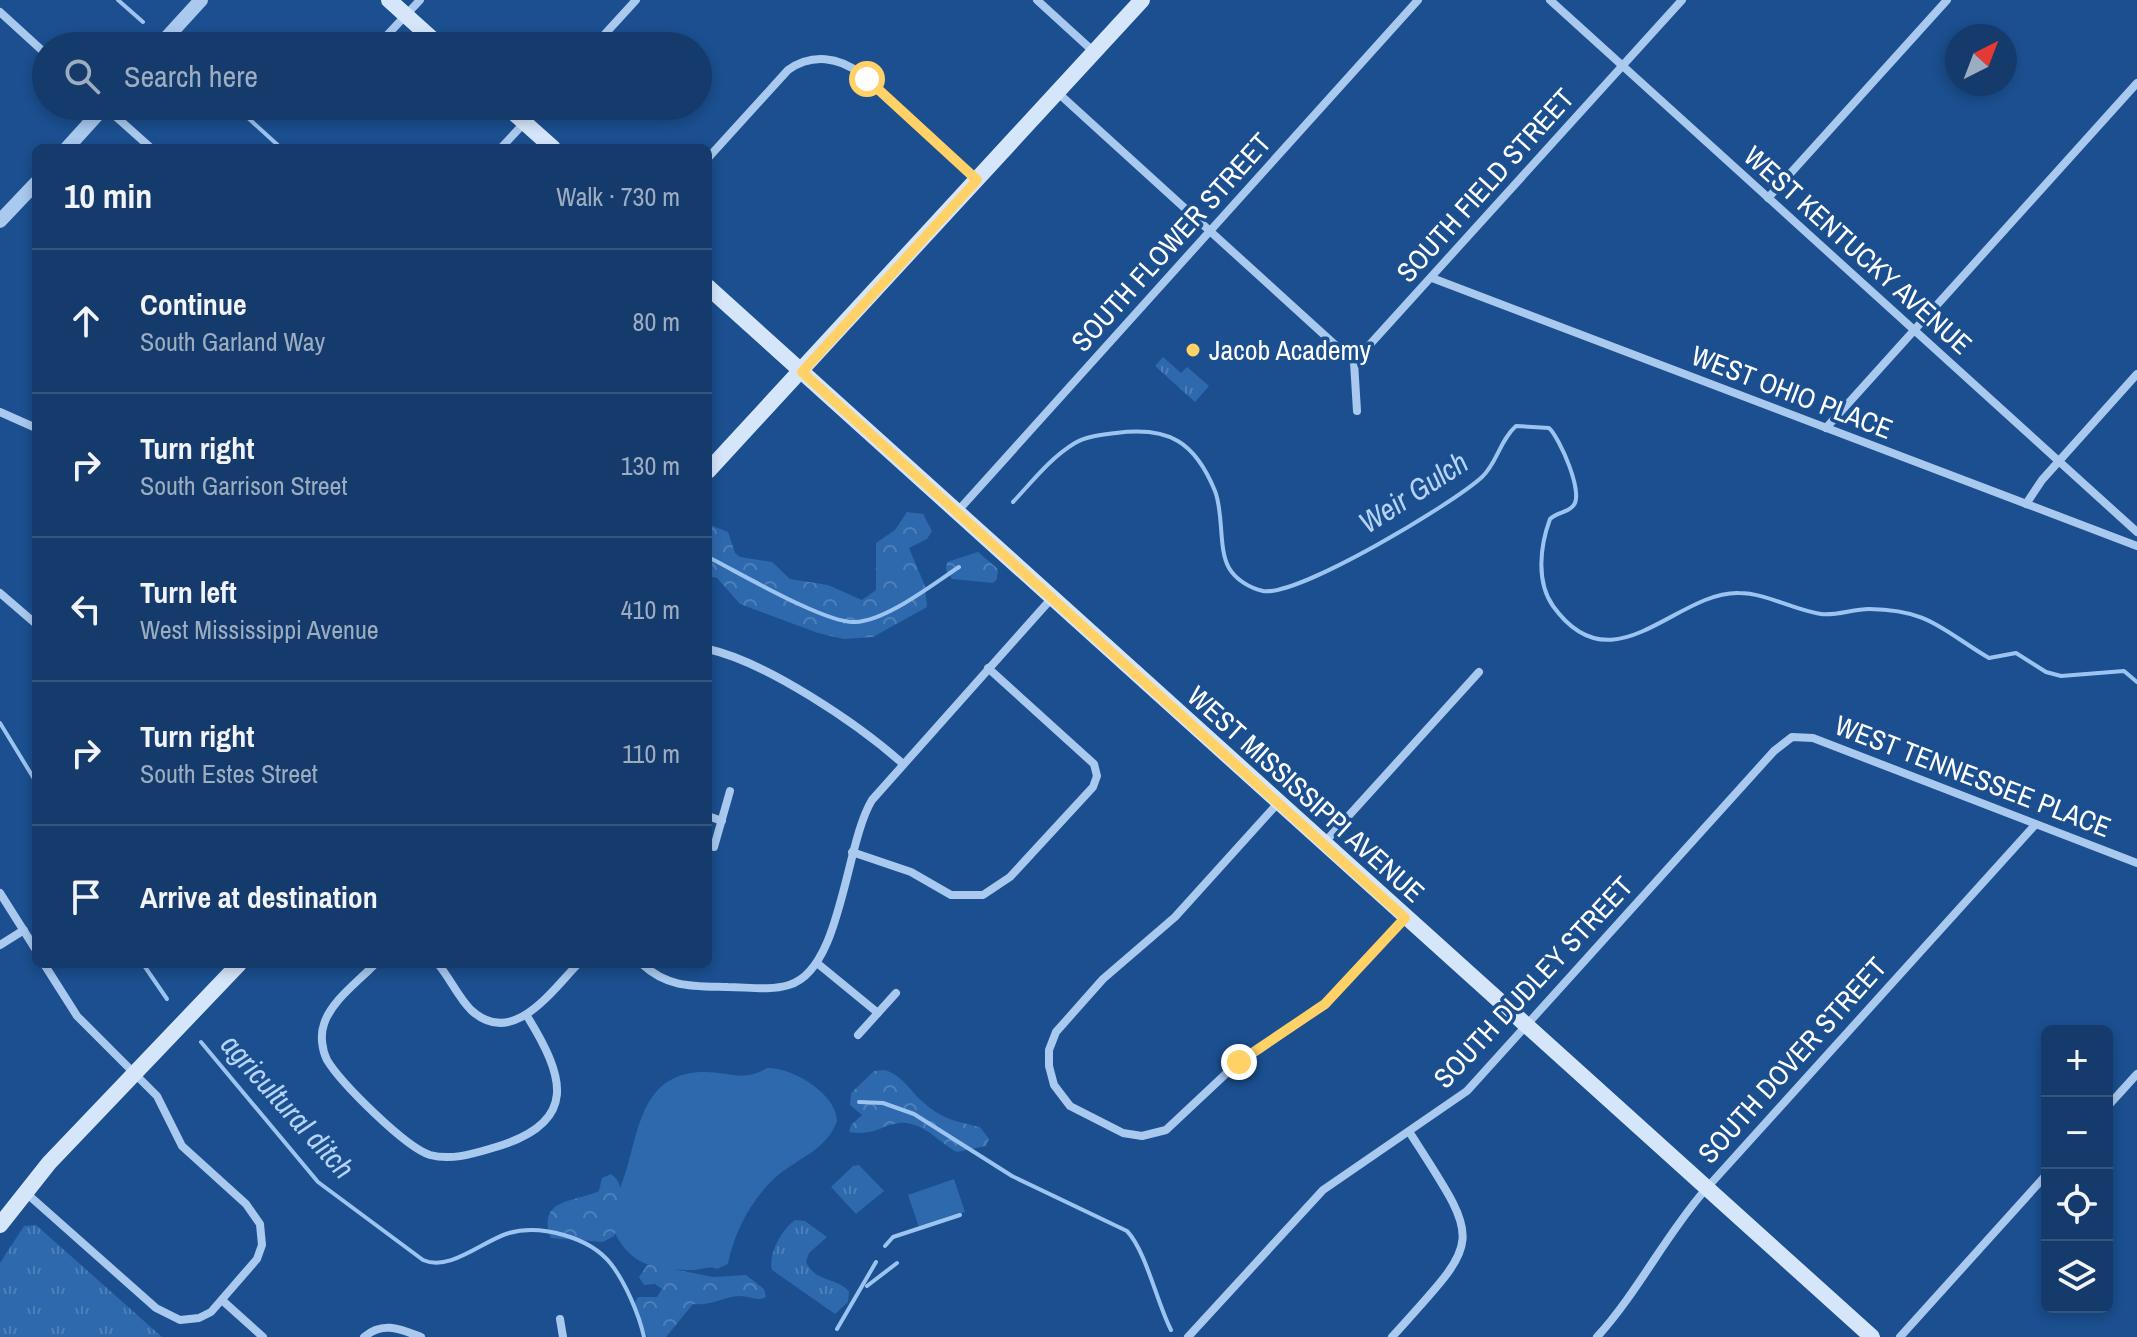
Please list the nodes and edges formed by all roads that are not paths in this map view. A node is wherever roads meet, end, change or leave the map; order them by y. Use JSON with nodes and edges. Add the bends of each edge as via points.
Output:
{"nodes":[{"id":1,"x":201,"y":0,"type":"edge"},
{"id":2,"x":389,"y":0,"type":"edge"},
{"id":3,"x":420,"y":0,"type":"edge"},
{"id":4,"x":636,"y":0,"type":"edge"},
{"id":5,"x":1037,"y":0,"type":"edge"},
{"id":6,"x":1142,"y":0,"type":"edge"},
{"id":7,"x":1418,"y":0,"type":"edge"},
{"id":8,"x":1550,"y":0,"type":"edge"},
{"id":9,"x":1682,"y":0,"type":"edge"},
{"id":10,"x":1947,"y":0,"type":"edge"},
{"id":11,"x":0,"y":12,"type":"edge"},
{"id":12,"x":406,"y":15,"type":"junction"},
{"id":13,"x":172,"y":32,"type":"edge"},
{"id":14,"x":390,"y":32,"type":"edge"},
{"id":15,"x":425,"y":32,"type":"edge"},
{"id":16,"x":607,"y":32,"type":"edge"},
{"id":17,"x":32,"y":41,"type":"edge"},
{"id":18,"x":1094,"y":52,"type":"junction"},
{"id":19,"x":1622,"y":66,"type":"junction"},
{"id":20,"x":2137,"y":83,"type":"edge"},
{"id":21,"x":1057,"y":92,"type":"junction"},
{"id":22,"x":92,"y":120,"type":"edge"},
{"id":23,"x":120,"y":120,"type":"edge"},
{"id":24,"x":521,"y":120,"type":"edge"},
{"id":25,"x":527,"y":120,"type":"edge"},
{"id":26,"x":524,"y":123,"type":"junction"},
{"id":27,"x":71,"y":144,"type":"edge"},
{"id":28,"x":147,"y":144,"type":"edge"},
{"id":29,"x":505,"y":144,"type":"edge"},
{"id":30,"x":548,"y":144,"type":"edge"},
{"id":31,"x":712,"y":154,"type":"edge"},
{"id":32,"x":977,"y":180,"type":"junction"},
{"id":33,"x":32,"y":187,"type":"edge"},
{"id":34,"x":1768,"y":198,"type":"junction"},
{"id":35,"x":0,"y":221,"type":"edge"},
{"id":36,"x":1211,"y":231,"type":"junction"},
{"id":37,"x":1432,"y":278,"type":"junction"},
{"id":38,"x":712,"y":291,"type":"edge"},
{"id":39,"x":1914,"y":330,"type":"junction"},
{"id":40,"x":1354,"y":362,"type":"junction"},
{"id":41,"x":802,"y":372,"type":"junction"},
{"id":42,"x":2137,"y":374,"type":"edge"},
{"id":43,"x":1357,"y":411,"type":"dead end"},
{"id":44,"x":0,"y":412,"type":"edge"},
{"id":45,"x":32,"y":426,"type":"edge"},
{"id":46,"x":1826,"y":428,"type":"junction"},
{"id":47,"x":2058,"y":461,"type":"junction"},
{"id":48,"x":712,"y":467,"type":"edge"},
{"id":49,"x":2026,"y":504,"type":"junction"},
{"id":50,"x":956,"y":513,"type":"junction"},
{"id":51,"x":2137,"y":532,"type":"edge"},
{"id":52,"x":2137,"y":546,"type":"edge"},
{"id":53,"x":0,"y":593,"type":"edge"},
{"id":54,"x":1051,"y":599,"type":"junction"},
{"id":55,"x":32,"y":621,"type":"edge"},
{"id":56,"x":712,"y":651,"type":"edge"},
{"id":57,"x":988,"y":668,"type":"junction"},
{"id":58,"x":1479,"y":672,"type":"dead end"},
{"id":59,"x":1792,"y":737,"type":"joint"},
{"id":60,"x":902,"y":763,"type":"junction"},
{"id":61,"x":730,"y":791,"type":"dead end"},
{"id":62,"x":1278,"y":803,"type":"junction"},
{"id":63,"x":712,"y":817,"type":"edge"},
{"id":64,"x":722,"y":821,"type":"junction"},
{"id":65,"x":2035,"y":825,"type":"junction"},
{"id":66,"x":1323,"y":844,"type":"junction"},
{"id":67,"x":714,"y":847,"type":"dead end"},
{"id":68,"x":852,"y":852,"type":"junction"},
{"id":69,"x":2137,"y":863,"type":"edge"},
{"id":70,"x":0,"y":893,"type":"edge"},
{"id":71,"x":1405,"y":918,"type":"junction"},
{"id":72,"x":24,"y":930,"type":"junction"},
{"id":73,"x":32,"y":943,"type":"edge"},
{"id":74,"x":0,"y":945,"type":"edge"},
{"id":75,"x":817,"y":963,"type":"junction"},
{"id":76,"x":47,"y":968,"type":"edge"},
{"id":77,"x":235,"y":968,"type":"edge"},
{"id":78,"x":371,"y":968,"type":"edge"},
{"id":79,"x":441,"y":968,"type":"edge"},
{"id":80,"x":574,"y":968,"type":"edge"},
{"id":81,"x":647,"y":968,"type":"edge"},
{"id":82,"x":896,"y":993,"type":"dead end"},
{"id":83,"x":878,"y":1013,"type":"junction"},
{"id":84,"x":527,"y":1016,"type":"junction"},
{"id":85,"x":1526,"y":1027,"type":"junction"},
{"id":86,"x":858,"y":1035,"type":"dead end"},
{"id":87,"x":135,"y":1072,"type":"junction"},
{"id":88,"x":2137,"y":1074,"type":"edge"},
{"id":89,"x":2113,"y":1100,"type":"edge"},
{"id":90,"x":1410,"y":1133,"type":"junction"},
{"id":91,"x":2041,"y":1181,"type":"edge"},
{"id":92,"x":1705,"y":1190,"type":"junction"},
{"id":93,"x":25,"y":1191,"type":"junction"},
{"id":94,"x":0,"y":1225,"type":"edge"},
{"id":95,"x":223,"y":1301,"type":"junction"},
{"id":96,"x":560,"y":1319,"type":"dead end"},
{"id":97,"x":263,"y":1337,"type":"edge"},
{"id":98,"x":364,"y":1337,"type":"edge"},
{"id":99,"x":421,"y":1337,"type":"edge"},
{"id":100,"x":563,"y":1337,"type":"edge"},
{"id":101,"x":1188,"y":1337,"type":"edge"},
{"id":102,"x":1392,"y":1337,"type":"edge"},
{"id":103,"x":1597,"y":1337,"type":"edge"},
{"id":104,"x":1872,"y":1337,"type":"edge"},
{"id":105,"x":1900,"y":1337,"type":"edge"}],
"edges":[{"from":1,"to":13,"type":"street"},
{"from":2,"to":12,"type":"main road"},
{"from":3,"to":12,"type":"street"},
{"from":4,"to":16,"type":"street"},
{"from":5,"to":18,"type":"street"},
{"from":6,"to":18,"type":"main road"},
{"from":7,"to":36,"type":"street","name":"SOUTH FLOWER STREET"},
{"from":8,"to":19,"type":"street","name":"WEST KENTUCKY AVENUE"},
{"from":9,"to":19,"type":"street","name":"SOUTH FIELD STREET"},
{"from":10,"to":34,"type":"street"},
{"from":11,"to":17,"type":"street"},
{"from":12,"to":14,"type":"street"},
{"from":12,"to":15,"type":"main road"},
{"from":18,"to":21,"type":"main road"},
{"from":19,"to":34,"type":"street","name":"WEST KENTUCKY AVENUE"},
{"from":19,"to":37,"type":"street","name":"SOUTH FIELD STREET"},
{"from":20,"to":39,"type":"street"},
{"from":21,"to":32,"type":"main road"},
{"from":21,"to":36,"type":"street"},
{"from":22,"to":27,"type":"street"},
{"from":23,"to":28,"type":"street"},
{"from":24,"to":26,"type":"main road"},
{"from":25,"to":26,"type":"street"},
{"from":26,"to":29,"type":"street"},
{"from":26,"to":30,"type":"main road"},
{"from":31,"to":32,"type":"street","via":[[788,70],[825,59],[861,74]]},
{"from":32,"to":41,"type":"main road"},
{"from":33,"to":35,"type":"street"},
{"from":34,"to":39,"type":"street","name":"WEST KENTUCKY AVENUE"},
{"from":36,"to":40,"type":"street"},
{"from":36,"to":50,"type":"street","name":"SOUTH FLOWER STREET"},
{"from":37,"to":40,"type":"street","name":"SOUTH FIELD STREET"},
{"from":37,"to":46,"type":"street","name":"WEST OHIO PLACE"},
{"from":38,"to":41,"type":"main road","name":"WEST MISSISSIPPI AVENUE"},
{"from":39,"to":46,"type":"street"},
{"from":39,"to":47,"type":"street","name":"WEST KENTUCKY AVENUE"},
{"from":40,"to":43,"type":"street"},
{"from":41,"to":48,"type":"main road"},
{"from":41,"to":50,"type":"main road","name":"WEST MISSISSIPPI AVENUE"},
{"from":42,"to":47,"type":"street"},
{"from":44,"to":45,"type":"street"},
{"from":46,"to":49,"type":"street","name":"WEST OHIO PLACE"},
{"from":47,"to":49,"type":"street"},
{"from":47,"to":51,"type":"street","name":"WEST KENTUCKY AVENUE"},
{"from":49,"to":52,"type":"street","name":"WEST OHIO PLACE"},
{"from":50,"to":54,"type":"main road","name":"WEST MISSISSIPPI AVENUE"},
{"from":53,"to":55,"type":"street"},
{"from":54,"to":57,"type":"street"},
{"from":54,"to":62,"type":"main road","name":"WEST MISSISSIPPI AVENUE"},
{"from":56,"to":60,"type":"street","via":[[837,713]]},
{"from":57,"to":60,"type":"street"},
{"from":57,"to":68,"type":"street","via":[[1094,764],[1093,787],[1008,880],[983,895],[951,895],[911,872]]},
{"from":58,"to":66,"type":"street"},
{"from":59,"to":65,"type":"street","name":"WEST TENNESSEE PLACE","via":[[1813,738]]},
{"from":59,"to":85,"type":"street","name":"SOUTH DUDLEY STREET"},
{"from":60,"to":68,"type":"street","via":[[868,806]]},
{"from":61,"to":64,"type":"street"},
{"from":62,"to":66,"type":"main road","name":"WEST MISSISSIPPI AVENUE"},
{"from":62,"to":71,"type":"street","via":[[1181,910],[1103,979],[1056,1032],[1049,1066],[1054,1085],[1070,1106],[1123,1133],[1142,1136],[1166,1130],[1231,1069],[1325,1004]]},
{"from":63,"to":64,"type":"street"},
{"from":64,"to":67,"type":"street"},
{"from":65,"to":69,"type":"street","name":"WEST TENNESSEE PLACE"},
{"from":65,"to":92,"type":"street","name":"SOUTH DOVER STREET"},
{"from":66,"to":71,"type":"main road","name":"WEST MISSISSIPPI AVENUE"},
{"from":68,"to":75,"type":"street"},
{"from":70,"to":72,"type":"street"},
{"from":71,"to":85,"type":"main road","name":"WEST MISSISSIPPI AVENUE"},
{"from":72,"to":73,"type":"street"},
{"from":72,"to":74,"type":"street"},
{"from":75,"to":81,"type":"street","via":[[798,982],[772,987],[675,985]]},
{"from":75,"to":83,"type":"street"},
{"from":76,"to":87,"type":"street","via":[[77,1016]]},
{"from":77,"to":87,"type":"main road"},
{"from":78,"to":84,"type":"street","via":[[325,1020],[323,1051],[337,1073],[400,1135],[428,1154],[466,1156],[518,1141],[548,1117],[557,1096],[556,1071]]},
{"from":79,"to":84,"type":"street","via":[[480,1016],[499,1022]]},
{"from":80,"to":84,"type":"street"},
{"from":82,"to":83,"type":"street"},
{"from":83,"to":86,"type":"street"},
{"from":85,"to":90,"type":"street","name":"SOUTH DUDLEY STREET","via":[[1467,1091]]},
{"from":85,"to":92,"type":"main road","name":"WEST MISSISSIPPI AVENUE"},
{"from":87,"to":93,"type":"main road"},
{"from":87,"to":95,"type":"street","via":[[157,1096],[182,1146],[246,1204],[260,1224],[257,1259]]},
{"from":88,"to":89,"type":"street"},
{"from":90,"to":101,"type":"street","name":"SOUTH DUDLEY STREET","via":[[1323,1190]]},
{"from":90,"to":102,"type":"street","via":[[1458,1210],[1464,1242],[1451,1271]]},
{"from":91,"to":105,"type":"street"},
{"from":92,"to":103,"type":"street","name":"SOUTH DOVER STREET"},
{"from":92,"to":104,"type":"main road","name":"WEST MISSISSIPPI AVENUE"},
{"from":93,"to":94,"type":"main road"},
{"from":93,"to":95,"type":"street","via":[[164,1314],[193,1320]]},
{"from":95,"to":97,"type":"street"},
{"from":96,"to":100,"type":"street"},
{"from":98,"to":99,"type":"street","via":[[386,1327]]}]}
